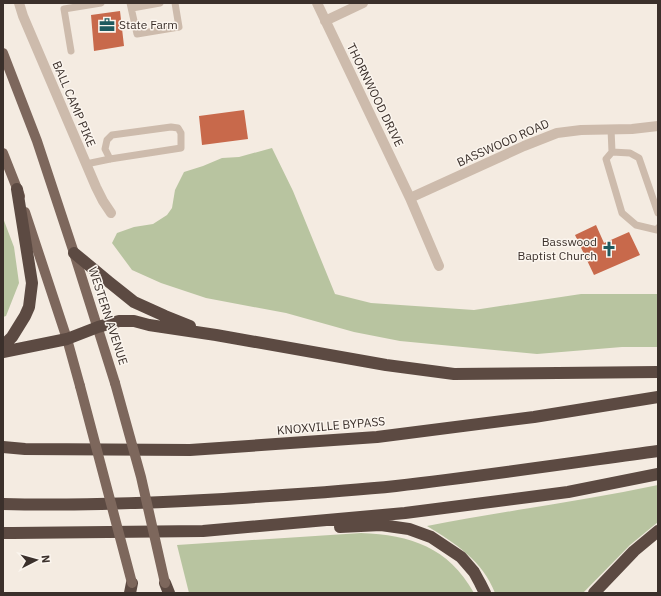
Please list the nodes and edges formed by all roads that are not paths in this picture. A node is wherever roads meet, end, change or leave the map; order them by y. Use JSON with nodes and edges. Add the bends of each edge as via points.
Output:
{"nodes":[{"id":1,"x":19,"y":3,"type":"edge"},
{"id":2,"x":101,"y":3,"type":"edge"},
{"id":3,"x":160,"y":3,"type":"edge"},
{"id":4,"x":175,"y":3,"type":"edge"},
{"id":5,"x":317,"y":3,"type":"edge"},
{"id":6,"x":363,"y":3,"type":"edge"},
{"id":7,"x":131,"y":6,"type":"edge"},
{"id":8,"x":325,"y":21,"type":"junction"},
{"id":9,"x":71,"y":51,"type":"dead end"},
{"id":10,"x":3,"y":53,"type":"edge"},
{"id":11,"x":658,"y":126,"type":"edge"},
{"id":12,"x":611,"y":129,"type":"junction"},
{"id":13,"x":612,"y":152,"type":"junction"},
{"id":14,"x":3,"y":154,"type":"edge"},
{"id":15,"x":110,"y":159,"type":"junction"},
{"id":16,"x":86,"y":164,"type":"junction"},
{"id":17,"x":17,"y":189,"type":"junction"},
{"id":18,"x":410,"y":198,"type":"junction"},
{"id":19,"x":111,"y":213,"type":"dead end"},
{"id":20,"x":658,"y":214,"type":"edge"},
{"id":21,"x":658,"y":228,"type":"edge"},
{"id":22,"x":74,"y":253,"type":"junction"},
{"id":23,"x":439,"y":266,"type":"dead end"},
{"id":24,"x":98,"y":327,"type":"junction"},
{"id":25,"x":216,"y":335,"type":"junction"},
{"id":26,"x":67,"y":339,"type":"junction"},
{"id":27,"x":3,"y":346,"type":"edge"},
{"id":28,"x":3,"y":352,"type":"edge"},
{"id":29,"x":658,"y":372,"type":"edge"},
{"id":30,"x":658,"y":397,"type":"edge"},
{"id":31,"x":3,"y":447,"type":"edge"},
{"id":32,"x":658,"y":451,"type":"edge"},
{"id":33,"x":658,"y":474,"type":"edge"},
{"id":34,"x":3,"y":504,"type":"edge"},
{"id":35,"x":203,"y":531,"type":"junction"},
{"id":36,"x":658,"y":531,"type":"edge"},
{"id":37,"x":6,"y":533,"type":"edge"},
{"id":38,"x":132,"y":590,"type":"edge"},
{"id":39,"x":167,"y":590,"type":"edge"},
{"id":40,"x":485,"y":593,"type":"edge"},
{"id":41,"x":594,"y":593,"type":"edge"}],
"edges":[{"from":1,"to":16,"type":"street","name":"BALL CAMP PIKE"},
{"from":2,"to":9,"type":"lane","via":[[64,10]]},
{"from":3,"to":7,"type":"lane"},
{"from":4,"to":7,"type":"lane","via":[[179,27],[138,34]]},
{"from":5,"to":8,"type":"street","name":"THORNWOOD DRIVE"},
{"from":6,"to":8,"type":"street"},
{"from":8,"to":18,"type":"street","name":"THORNWOOD DRIVE"},
{"from":10,"to":22,"type":"main road","name":"WESTERN AVENUE","via":[[37,141]]},
{"from":11,"to":12,"type":"street","name":"BASSWOOD ROAD"},
{"from":12,"to":13,"type":"lane"},
{"from":12,"to":18,"type":"street","name":"BASSWOOD ROAD","via":[[557,133]]},
{"from":13,"to":20,"type":"lane","via":[[630,153],[639,158]]},
{"from":13,"to":21,"type":"lane","via":[[606,159],[622,213],[636,225],[657,230]]},
{"from":14,"to":17,"type":"main road"},
{"from":15,"to":15,"type":"lane","via":[[181,148],[181,133],[178,128],[171,127],[112,136],[107,140],[105,149]]},
{"from":15,"to":16,"type":"lane"},
{"from":16,"to":19,"type":"street","name":"BALL CAMP PIKE"},
{"from":17,"to":26,"type":"main road"},
{"from":17,"to":27,"type":"highway","via":[[32,283],[29,307],[25,316]]},
{"from":18,"to":23,"type":"street","name":"THORNWOOD DRIVE"},
{"from":22,"to":24,"type":"main road","name":"WESTERN AVENUE"},
{"from":22,"to":25,"type":"highway","via":[[134,302]]},
{"from":24,"to":25,"type":"highway","via":[[119,321],[134,321]]},
{"from":24,"to":26,"type":"highway"},
{"from":24,"to":39,"type":"main road","name":"WESTERN AVENUE","bridge":true,"via":[[141,477]]},
{"from":25,"to":29,"type":"highway","via":[[386,365],[454,374]]},
{"from":26,"to":28,"type":"highway"},
{"from":26,"to":38,"type":"main road","bridge":true},
{"from":30,"to":31,"type":"highway","name":"KNOXVILLE BYPASS","via":[[534,417],[377,437],[190,450]]},
{"from":32,"to":34,"type":"highway","via":[[511,472],[303,494],[173,502]]},
{"from":33,"to":35,"type":"highway","via":[[568,492],[405,513]]},
{"from":35,"to":37,"type":"highway"},
{"from":35,"to":40,"type":"highway","via":[[380,525],[409,529],[431,537],[461,557],[474,572]]},
{"from":36,"to":41,"type":"highway","via":[[634,551]]}]}
